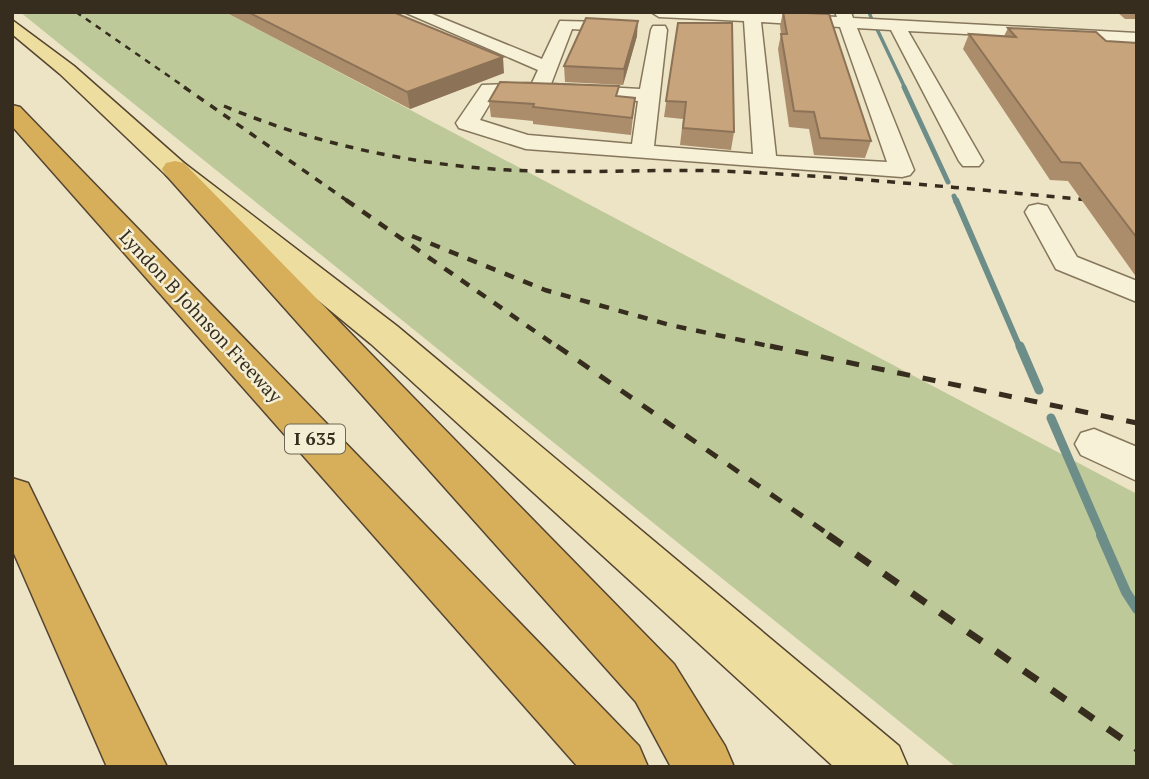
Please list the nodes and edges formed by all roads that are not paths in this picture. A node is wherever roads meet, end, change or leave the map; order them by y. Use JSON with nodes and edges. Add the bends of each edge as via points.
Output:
{"nodes":[{"id":1,"x":412,"y":12,"type":"edge"},
{"id":2,"x":954,"y":12,"type":"edge"},
{"id":3,"x":845,"y":17,"type":"edge"},
{"id":4,"x":1040,"y":17,"type":"junction"},
{"id":5,"x":925,"y":19,"type":"edge"},
{"id":6,"x":659,"y":21,"type":"edge"},
{"id":7,"x":607,"y":22,"type":"edge"},
{"id":8,"x":1137,"y":22,"type":"edge"},
{"id":9,"x":12,"y":25,"type":"edge"},
{"id":10,"x":897,"y":25,"type":"junction"},
{"id":11,"x":636,"y":28,"type":"edge"},
{"id":12,"x":749,"y":29,"type":"junction"},
{"id":13,"x":686,"y":31,"type":"edge"},
{"id":14,"x":1059,"y":34,"type":"junction"},
{"id":15,"x":1137,"y":38,"type":"edge"},
{"id":16,"x":549,"y":68,"type":"junction"},
{"id":17,"x":539,"y":89,"type":"junction"},
{"id":18,"x":649,"y":96,"type":"junction"},
{"id":19,"x":12,"y":112,"type":"edge"},
{"id":20,"x":642,"y":152,"type":"junction"},
{"id":21,"x":971,"y":161,"type":"dead end"},
{"id":22,"x":765,"y":162,"type":"junction"},
{"id":23,"x":175,"y":169,"type":"junction"},
{"id":24,"x":1038,"y":212,"type":"dead end"},
{"id":25,"x":1137,"y":292,"type":"edge"},
{"id":26,"x":1094,"y":444,"type":"dead end"},
{"id":27,"x":1137,"y":465,"type":"edge"},
{"id":28,"x":12,"y":498,"type":"edge"},
{"id":29,"x":137,"y":767,"type":"edge"},
{"id":30,"x":618,"y":767,"type":"edge"},
{"id":31,"x":704,"y":767,"type":"edge"},
{"id":32,"x":878,"y":767,"type":"edge"}],
"edges":[{"from":1,"to":16,"type":"street"},
{"from":2,"to":4,"type":"street"},
{"from":3,"to":10,"type":"street"},
{"from":3,"to":12,"type":"street"},
{"from":3,"to":22,"type":"street","via":[[902,170]]},
{"from":4,"to":8,"type":"street"},
{"from":4,"to":14,"type":"street"},
{"from":5,"to":10,"type":"street"},
{"from":5,"to":14,"type":"street"},
{"from":6,"to":11,"type":"street"},
{"from":6,"to":12,"type":"street"},
{"from":6,"to":13,"type":"street"},
{"from":6,"to":18,"type":"street"},
{"from":7,"to":16,"type":"street","via":[[566,24]]},
{"from":9,"to":23,"type":"main road"},
{"from":10,"to":21,"type":"street"},
{"from":12,"to":22,"type":"street"},
{"from":14,"to":15,"type":"street"},
{"from":16,"to":17,"type":"street"},
{"from":17,"to":18,"type":"street"},
{"from":17,"to":20,"type":"street","via":[[489,89],[467,123],[526,142]]},
{"from":18,"to":20,"type":"street"},
{"from":19,"to":30,"type":"highway","name":"Lyndon B Johnson Freeway","number":"I 635"},
{"from":20,"to":22,"type":"street"},
{"from":23,"to":31,"type":"highway","via":[[655,682]]},
{"from":23,"to":32,"type":"main road","via":[[384,335]]},
{"from":24,"to":25,"type":"street","via":[[1066,263]]},
{"from":26,"to":27,"type":"street"},
{"from":28,"to":29,"type":"highway"}]}
